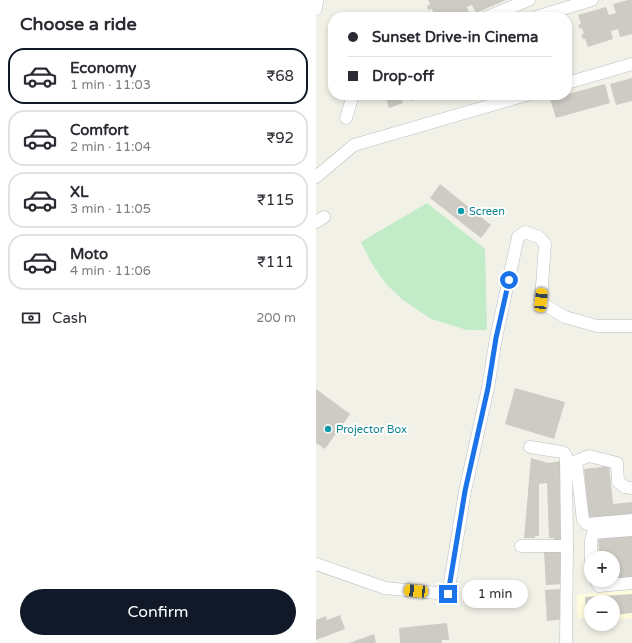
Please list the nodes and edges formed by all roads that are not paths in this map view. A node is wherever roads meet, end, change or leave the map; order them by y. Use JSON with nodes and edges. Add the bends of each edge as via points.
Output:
{"nodes":[{"id":1,"x":318,"y":0,"type":"edge"},
{"id":2,"x":529,"y":0,"type":"edge"},
{"id":3,"x":592,"y":0,"type":"edge"},
{"id":4,"x":316,"y":9,"type":"edge"},
{"id":5,"x":499,"y":12,"type":"edge"},
{"id":6,"x":552,"y":12,"type":"edge"},
{"id":7,"x":632,"y":64,"type":"edge"},
{"id":8,"x":572,"y":82,"type":"edge"},
{"id":9,"x":351,"y":100,"type":"edge"},
{"id":10,"x":509,"y":100,"type":"edge"},
{"id":11,"x":346,"y":118,"type":"dead end"},
{"id":12,"x":316,"y":177,"type":"edge"},
{"id":13,"x":632,"y":326,"type":"edge"},
{"id":14,"x":530,"y":447,"type":"dead end"},
{"id":15,"x":632,"y":488,"type":"edge"},
{"id":16,"x":632,"y":520,"type":"edge"},
{"id":17,"x":632,"y":530,"type":"edge"},
{"id":18,"x":521,"y":546,"type":"dead end"},
{"id":19,"x":567,"y":546,"type":"junction"},
{"id":20,"x":591,"y":551,"type":"edge"},
{"id":21,"x":316,"y":564,"type":"edge"},
{"id":22,"x":632,"y":583,"type":"edge"},
{"id":23,"x":620,"y":584,"type":"edge"},
{"id":24,"x":566,"y":643,"type":"edge"}],
"edges":[{"from":1,"to":4,"type":"street"},
{"from":2,"to":5,"type":"street"},
{"from":3,"to":6,"type":"street"},
{"from":7,"to":8,"type":"street"},
{"from":9,"to":11,"type":"street"},
{"from":10,"to":12,"type":"street","via":[[354,145]]},
{"from":13,"to":21,"type":"street","via":[[597,326],[565,317],[544,306],[541,300],[546,244],[539,237],[525,232],[518,237],[465,491],[448,594],[385,588]]},
{"from":14,"to":19,"type":"street","via":[[562,452],[566,456]]},
{"from":15,"to":16,"type":"street","via":[[618,482],[617,463],[589,456],[576,461],[583,520],[587,524]]},
{"from":17,"to":20,"type":"street","via":[[593,533]]},
{"from":18,"to":19,"type":"street"},
{"from":19,"to":24,"type":"street"},
{"from":22,"to":23,"type":"street"}]}
